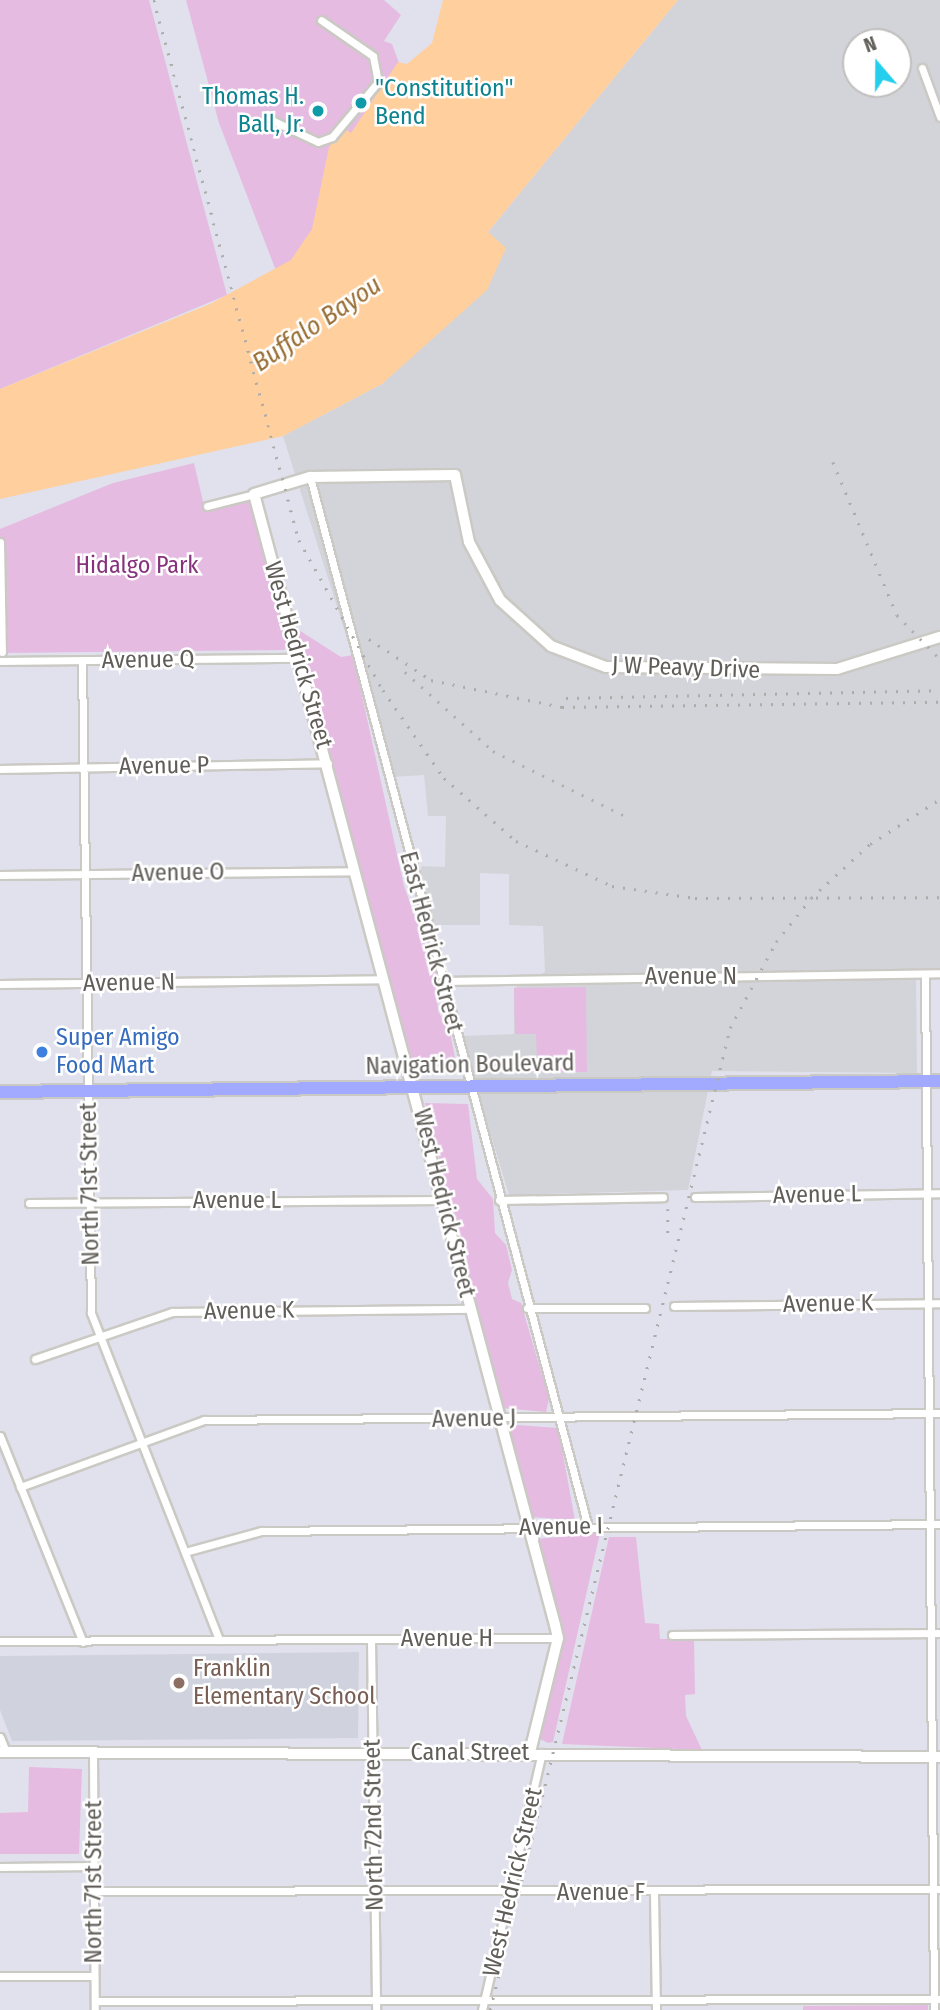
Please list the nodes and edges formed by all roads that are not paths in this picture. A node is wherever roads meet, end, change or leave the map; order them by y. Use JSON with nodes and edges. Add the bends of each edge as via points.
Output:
{"nodes":[{"id":1,"x":321,"y":20,"type":"dead end"},
{"id":2,"x":922,"y":68,"type":"dead end"},
{"id":3,"x":940,"y":117,"type":"edge"},
{"id":4,"x":267,"y":118,"type":"dead end"},
{"id":5,"x":310,"y":477,"type":"junction"},
{"id":6,"x":254,"y":494,"type":"junction"},
{"id":7,"x":206,"y":506,"type":"dead end"},
{"id":8,"x":0,"y":542,"type":"edge"},
{"id":9,"x":1,"y":555,"type":"edge"},
{"id":10,"x":940,"y":637,"type":"edge"},
{"id":11,"x":2,"y":652,"type":"dead end"},
{"id":12,"x":297,"y":658,"type":"junction"},
{"id":13,"x":82,"y":661,"type":"junction"},
{"id":14,"x":0,"y":662,"type":"edge"},
{"id":15,"x":328,"y":763,"type":"junction"},
{"id":16,"x":83,"y":768,"type":"junction"},
{"id":17,"x":0,"y":769,"type":"edge"},
{"id":18,"x":355,"y":871,"type":"junction"},
{"id":19,"x":85,"y":874,"type":"junction"},
{"id":20,"x":0,"y":875,"type":"edge"},
{"id":21,"x":925,"y":974,"type":"junction"},
{"id":22,"x":940,"y":974,"type":"edge"},
{"id":23,"x":384,"y":979,"type":"junction"},
{"id":24,"x":442,"y":981,"type":"junction"},
{"id":25,"x":0,"y":984,"type":"edge"},
{"id":26,"x":86,"y":984,"type":"junction"},
{"id":27,"x":940,"y":1081,"type":"edge"},
{"id":28,"x":924,"y":1082,"type":"junction"},
{"id":29,"x":469,"y":1086,"type":"junction"},
{"id":30,"x":414,"y":1087,"type":"junction"},
{"id":31,"x":89,"y":1091,"type":"junction"},
{"id":32,"x":0,"y":1092,"type":"edge"},
{"id":33,"x":926,"y":1193,"type":"junction"},
{"id":34,"x":940,"y":1193,"type":"edge"},
{"id":35,"x":663,"y":1197,"type":"dead end"},
{"id":36,"x":695,"y":1197,"type":"dead end"},
{"id":37,"x":444,"y":1200,"type":"junction"},
{"id":38,"x":499,"y":1200,"type":"junction"},
{"id":39,"x":29,"y":1202,"type":"dead end"},
{"id":40,"x":89,"y":1202,"type":"junction"},
{"id":41,"x":928,"y":1303,"type":"junction"},
{"id":42,"x":940,"y":1303,"type":"edge"},
{"id":43,"x":674,"y":1306,"type":"dead end"},
{"id":44,"x":527,"y":1308,"type":"junction"},
{"id":45,"x":645,"y":1308,"type":"dead end"},
{"id":46,"x":471,"y":1309,"type":"junction"},
{"id":47,"x":101,"y":1337,"type":"junction"},
{"id":48,"x":34,"y":1359,"type":"dead end"},
{"id":49,"x":940,"y":1413,"type":"edge"},
{"id":50,"x":928,"y":1414,"type":"junction"},
{"id":51,"x":499,"y":1418,"type":"junction"},
{"id":52,"x":559,"y":1418,"type":"junction"},
{"id":53,"x":0,"y":1436,"type":"edge"},
{"id":54,"x":143,"y":1438,"type":"junction"},
{"id":55,"x":20,"y":1487,"type":"junction"},
{"id":56,"x":928,"y":1524,"type":"junction"},
{"id":57,"x":940,"y":1524,"type":"edge"},
{"id":58,"x":588,"y":1527,"type":"junction"},
{"id":59,"x":529,"y":1528,"type":"junction"},
{"id":60,"x":185,"y":1552,"type":"junction"},
{"id":61,"x":936,"y":1633,"type":"edge"},
{"id":62,"x":672,"y":1635,"type":"dead end"},
{"id":63,"x":558,"y":1638,"type":"junction"},
{"id":64,"x":219,"y":1640,"type":"junction"},
{"id":65,"x":371,"y":1640,"type":"junction"},
{"id":66,"x":0,"y":1641,"type":"edge"},
{"id":67,"x":83,"y":1642,"type":"junction"},
{"id":68,"x":0,"y":1737,"type":"edge"},
{"id":69,"x":3,"y":1752,"type":"edge"},
{"id":70,"x":536,"y":1752,"type":"junction"},
{"id":71,"x":93,"y":1754,"type":"junction"},
{"id":72,"x":374,"y":1754,"type":"junction"},
{"id":73,"x":936,"y":1757,"type":"edge"},
{"id":74,"x":93,"y":1866,"type":"junction"},
{"id":75,"x":0,"y":1867,"type":"edge"},
{"id":76,"x":376,"y":1889,"type":"junction"},
{"id":77,"x":511,"y":1889,"type":"junction"},
{"id":78,"x":936,"y":1889,"type":"edge"},
{"id":79,"x":94,"y":1891,"type":"junction"},
{"id":80,"x":654,"y":1894,"type":"junction"},
{"id":81,"x":0,"y":1976,"type":"edge"},
{"id":82,"x":94,"y":1976,"type":"junction"},
{"id":83,"x":376,"y":1998,"type":"junction"},
{"id":84,"x":937,"y":1999,"type":"edge"},
{"id":85,"x":95,"y":2001,"type":"junction"},
{"id":86,"x":485,"y":2001,"type":"junction"},
{"id":87,"x":656,"y":2007,"type":"edge"},
{"id":88,"x":96,"y":2010,"type":"edge"},
{"id":89,"x":376,"y":2010,"type":"edge"},
{"id":90,"x":482,"y":2010,"type":"edge"},
{"id":91,"x":934,"y":2010,"type":"edge"}],
"edges":[{"from":1,"to":4,"type":"street","via":[[373,56],[377,82],[332,137],[318,142]]},
{"from":2,"to":3,"type":"street"},
{"from":5,"to":6,"type":"street","name":"J W Peavy Drive"},
{"from":5,"to":10,"type":"street","name":"J W Peavy Drive","via":[[455,475],[469,542],[500,600],[551,646],[607,667],[837,670]]},
{"from":5,"to":24,"type":"street","name":"East Hedrick Street"},
{"from":6,"to":7,"type":"street","name":"J W Peavy Drive"},
{"from":6,"to":12,"type":"street","name":"West Hedrick Street"},
{"from":8,"to":9,"type":"street"},
{"from":9,"to":11,"type":"street"},
{"from":12,"to":13,"type":"street","name":"Avenue Q"},
{"from":12,"to":15,"type":"street","name":"West Hedrick Street"},
{"from":13,"to":14,"type":"street","name":"Avenue Q"},
{"from":13,"to":16,"type":"street","name":"North 71st Street"},
{"from":15,"to":16,"type":"street","name":"Avenue P"},
{"from":15,"to":18,"type":"street","name":"West Hedrick Street"},
{"from":16,"to":17,"type":"street","name":"Avenue P"},
{"from":16,"to":19,"type":"street","name":"North 71st Street"},
{"from":18,"to":19,"type":"street","name":"Avenue O"},
{"from":18,"to":23,"type":"street","name":"West Hedrick Street"},
{"from":19,"to":20,"type":"street","name":"Avenue O"},
{"from":19,"to":26,"type":"street","name":"North 71st Street"},
{"from":21,"to":22,"type":"street","name":"Avenue N"},
{"from":21,"to":24,"type":"street","name":"Avenue N"},
{"from":21,"to":28,"type":"street"},
{"from":23,"to":26,"type":"street","name":"Avenue N"},
{"from":23,"to":30,"type":"street","name":"West Hedrick Street"},
{"from":24,"to":29,"type":"street","name":"East Hedrick Street"},
{"from":25,"to":26,"type":"street","name":"Avenue N"},
{"from":26,"to":31,"type":"street","name":"North 71st Street"},
{"from":27,"to":28,"type":"main road","name":"Navigation Boulevard"},
{"from":28,"to":29,"type":"main road","name":"Navigation Boulevard"},
{"from":28,"to":33,"type":"street"},
{"from":29,"to":30,"type":"main road","name":"Navigation Boulevard"},
{"from":29,"to":38,"type":"street","name":"East Hedrick Street"},
{"from":30,"to":31,"type":"main road","name":"Navigation Boulevard"},
{"from":30,"to":37,"type":"street","name":"West Hedrick Street"},
{"from":31,"to":32,"type":"main road","name":"Navigation Boulevard"},
{"from":31,"to":40,"type":"street","name":"North 71st Street"},
{"from":33,"to":34,"type":"street","name":"Avenue L"},
{"from":33,"to":36,"type":"street","name":"Avenue L"},
{"from":33,"to":41,"type":"street"},
{"from":35,"to":38,"type":"street"},
{"from":37,"to":40,"type":"street","name":"Avenue L"},
{"from":37,"to":46,"type":"street","name":"West Hedrick Street"},
{"from":38,"to":44,"type":"street","name":"East Hedrick Street"},
{"from":39,"to":40,"type":"street","name":"Avenue L"},
{"from":40,"to":47,"type":"street","name":"North 71st Street","via":[[91,1313]]},
{"from":41,"to":42,"type":"street","name":"Avenue K"},
{"from":41,"to":43,"type":"street","name":"Avenue K"},
{"from":41,"to":50,"type":"street"},
{"from":44,"to":45,"type":"street"},
{"from":44,"to":52,"type":"street","name":"East Hedrick Street"},
{"from":46,"to":47,"type":"street","name":"Avenue K","via":[[172,1312]]},
{"from":46,"to":51,"type":"street","name":"West Hedrick Street"},
{"from":47,"to":48,"type":"street","name":"Avenue K"},
{"from":47,"to":54,"type":"street","name":"North 71st Street"},
{"from":49,"to":50,"type":"street","name":"Avenue J"},
{"from":50,"to":52,"type":"street","name":"Avenue J"},
{"from":50,"to":56,"type":"street"},
{"from":51,"to":52,"type":"street","name":"Avenue J"},
{"from":51,"to":54,"type":"street","name":"Avenue J","via":[[204,1420]]},
{"from":51,"to":59,"type":"street","name":"West Hedrick Street"},
{"from":52,"to":58,"type":"street","name":"East Hedrick Street"},
{"from":53,"to":55,"type":"street"},
{"from":54,"to":55,"type":"street","name":"Avenue J"},
{"from":54,"to":60,"type":"street","name":"North 71st Street"},
{"from":55,"to":67,"type":"street"},
{"from":56,"to":57,"type":"street","name":"Avenue I"},
{"from":56,"to":58,"type":"street","name":"Avenue I"},
{"from":56,"to":61,"type":"street"},
{"from":58,"to":59,"type":"street","name":"Avenue I"},
{"from":59,"to":60,"type":"street","name":"Avenue I","via":[[261,1531]]},
{"from":59,"to":63,"type":"street","name":"West Hedrick Street"},
{"from":60,"to":64,"type":"street","name":"North 71st Street"},
{"from":61,"to":62,"type":"street"},
{"from":61,"to":73,"type":"street"},
{"from":63,"to":65,"type":"street","name":"Avenue H"},
{"from":63,"to":70,"type":"street","name":"West Hedrick Street"},
{"from":64,"to":65,"type":"street","name":"Avenue H"},
{"from":64,"to":67,"type":"street","name":"Avenue H"},
{"from":65,"to":72,"type":"street","name":"North 72nd Street"},
{"from":66,"to":67,"type":"street","name":"Avenue H"},
{"from":68,"to":69,"type":"street"},
{"from":69,"to":71,"type":"street","name":"Canal Street"},
{"from":70,"to":72,"type":"street","name":"Canal Street"},
{"from":70,"to":73,"type":"street","name":"Canal Street","via":[[709,1760]]},
{"from":70,"to":77,"type":"street","name":"West Hedrick Street"},
{"from":71,"to":72,"type":"street","name":"Canal Street"},
{"from":71,"to":74,"type":"street","name":"North 71st Street"},
{"from":72,"to":76,"type":"street","name":"North 72nd Street"},
{"from":73,"to":78,"type":"street"},
{"from":74,"to":75,"type":"street"},
{"from":74,"to":79,"type":"street","name":"North 71st Street"},
{"from":76,"to":77,"type":"street","name":"Avenue F"},
{"from":76,"to":79,"type":"street","name":"Avenue F"},
{"from":76,"to":83,"type":"street","name":"North 72nd Street"},
{"from":77,"to":80,"type":"street","name":"Avenue F"},
{"from":77,"to":86,"type":"street","name":"West Hedrick Street"},
{"from":78,"to":80,"type":"street","name":"Avenue F"},
{"from":78,"to":84,"type":"street"},
{"from":79,"to":82,"type":"street","name":"North 71st Street"},
{"from":80,"to":87,"type":"street"},
{"from":81,"to":82,"type":"street"},
{"from":82,"to":85,"type":"street","name":"North 71st Street"},
{"from":83,"to":85,"type":"street"},
{"from":83,"to":86,"type":"street"},
{"from":83,"to":89,"type":"street","name":"North 72nd Street"},
{"from":84,"to":87,"type":"street"},
{"from":84,"to":91,"type":"street"},
{"from":85,"to":88,"type":"street","name":"North 71st Street"},
{"from":86,"to":87,"type":"street"},
{"from":86,"to":90,"type":"street","name":"West Hedrick Street"}]}
